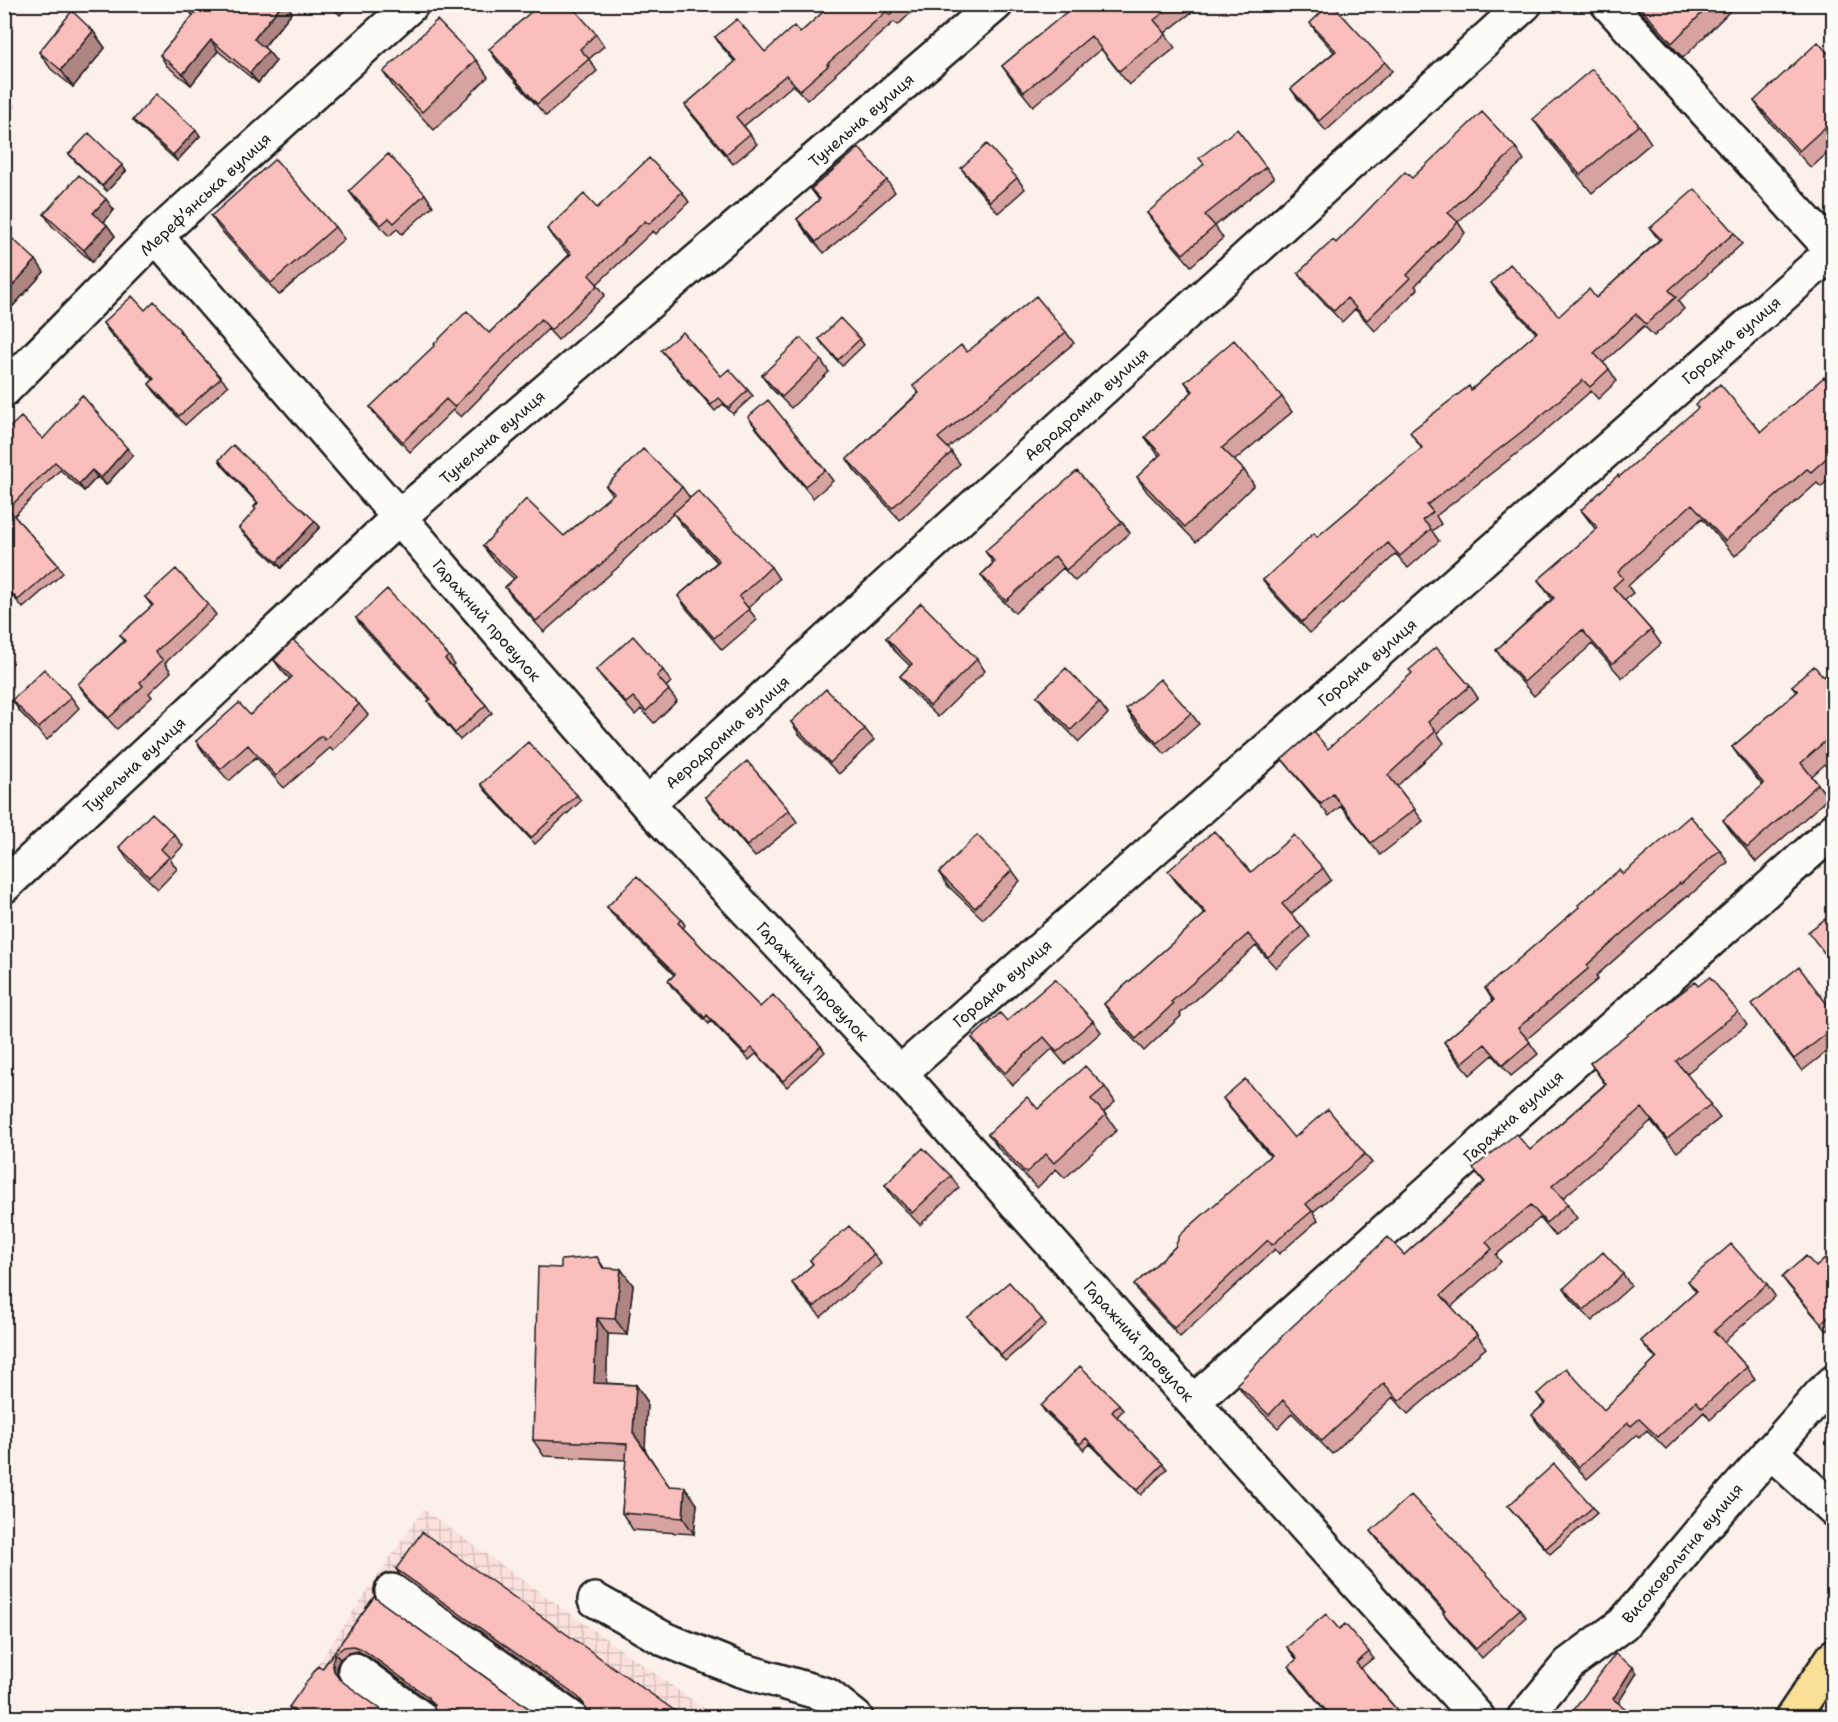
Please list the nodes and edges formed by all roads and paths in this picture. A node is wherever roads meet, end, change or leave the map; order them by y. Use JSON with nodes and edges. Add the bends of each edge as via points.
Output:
{"nodes":[{"id":1,"x":412,"y":4,"type":"edge"},
{"id":2,"x":996,"y":4,"type":"edge"},
{"id":3,"x":1525,"y":4,"type":"edge"},
{"id":4,"x":1608,"y":4,"type":"edge"},
{"id":5,"x":156,"y":236,"type":"junction"},
{"id":6,"x":1833,"y":251,"type":"edge"},
{"id":7,"x":4,"y":390,"type":"edge"},
{"id":8,"x":398,"y":518,"type":"junction"},
{"id":9,"x":647,"y":804,"type":"junction"},
{"id":10,"x":1833,"y":830,"type":"edge"},
{"id":11,"x":4,"y":886,"type":"edge"},
{"id":12,"x":900,"y":1073,"type":"junction"},
{"id":13,"x":1833,"y":1382,"type":"edge"},
{"id":14,"x":1193,"y":1402,"type":"junction"},
{"id":15,"x":1770,"y":1451,"type":"junction"},
{"id":16,"x":1833,"y":1510,"type":"edge"},
{"id":17,"x":392,"y":1591,"type":"dead end"},
{"id":18,"x":595,"y":1600,"type":"dead end"},
{"id":19,"x":1833,"y":1656,"type":"edge"},
{"id":20,"x":355,"y":1670,"type":"dead end"},
{"id":21,"x":421,"y":1718,"type":"edge"},
{"id":22,"x":571,"y":1718,"type":"edge"},
{"id":23,"x":856,"y":1718,"type":"edge"},
{"id":24,"x":1478,"y":1718,"type":"edge"},
{"id":25,"x":1524,"y":1718,"type":"edge"},
{"id":26,"x":1792,"y":1718,"type":"edge"}],
"edges":[{"from":1,"to":5,"type":"street","name":"Мерефʼянська вулиця"},
{"from":2,"to":8,"type":"street","name":"Тунельна вулиця"},
{"from":3,"to":9,"type":"street","name":"Аеродромна вулиця"},
{"from":4,"to":6,"type":"street"},
{"from":5,"to":7,"type":"street","name":"Мерефʼянська вулиця"},
{"from":5,"to":8,"type":"street","name":"Гаражний провулок"},
{"from":6,"to":12,"type":"street","name":"Городна вулиця"},
{"from":8,"to":9,"type":"street","name":"Гаражний провулок"},
{"from":8,"to":11,"type":"street","name":"Тунельна вулиця"},
{"from":9,"to":12,"type":"street","name":"Гаражний провулок"},
{"from":10,"to":14,"type":"street","name":"Гаражна вулиця"},
{"from":12,"to":14,"type":"street","name":"Гаражний провулок"},
{"from":13,"to":15,"type":"street","name":"Високовольтна вулиця"},
{"from":14,"to":24,"type":"street","name":"Гаражний провулок"},
{"from":15,"to":16,"type":"street"},
{"from":15,"to":25,"type":"street","name":"Високовольтна вулиця","via":[[1623,1624],[1569,1664]]},
{"from":17,"to":22,"type":"street"},
{"from":18,"to":23,"type":"street","via":[[664,1639],[741,1670],[827,1695]]},
{"from":19,"to":26,"type":"main road"},
{"from":20,"to":21,"type":"street"}]}
